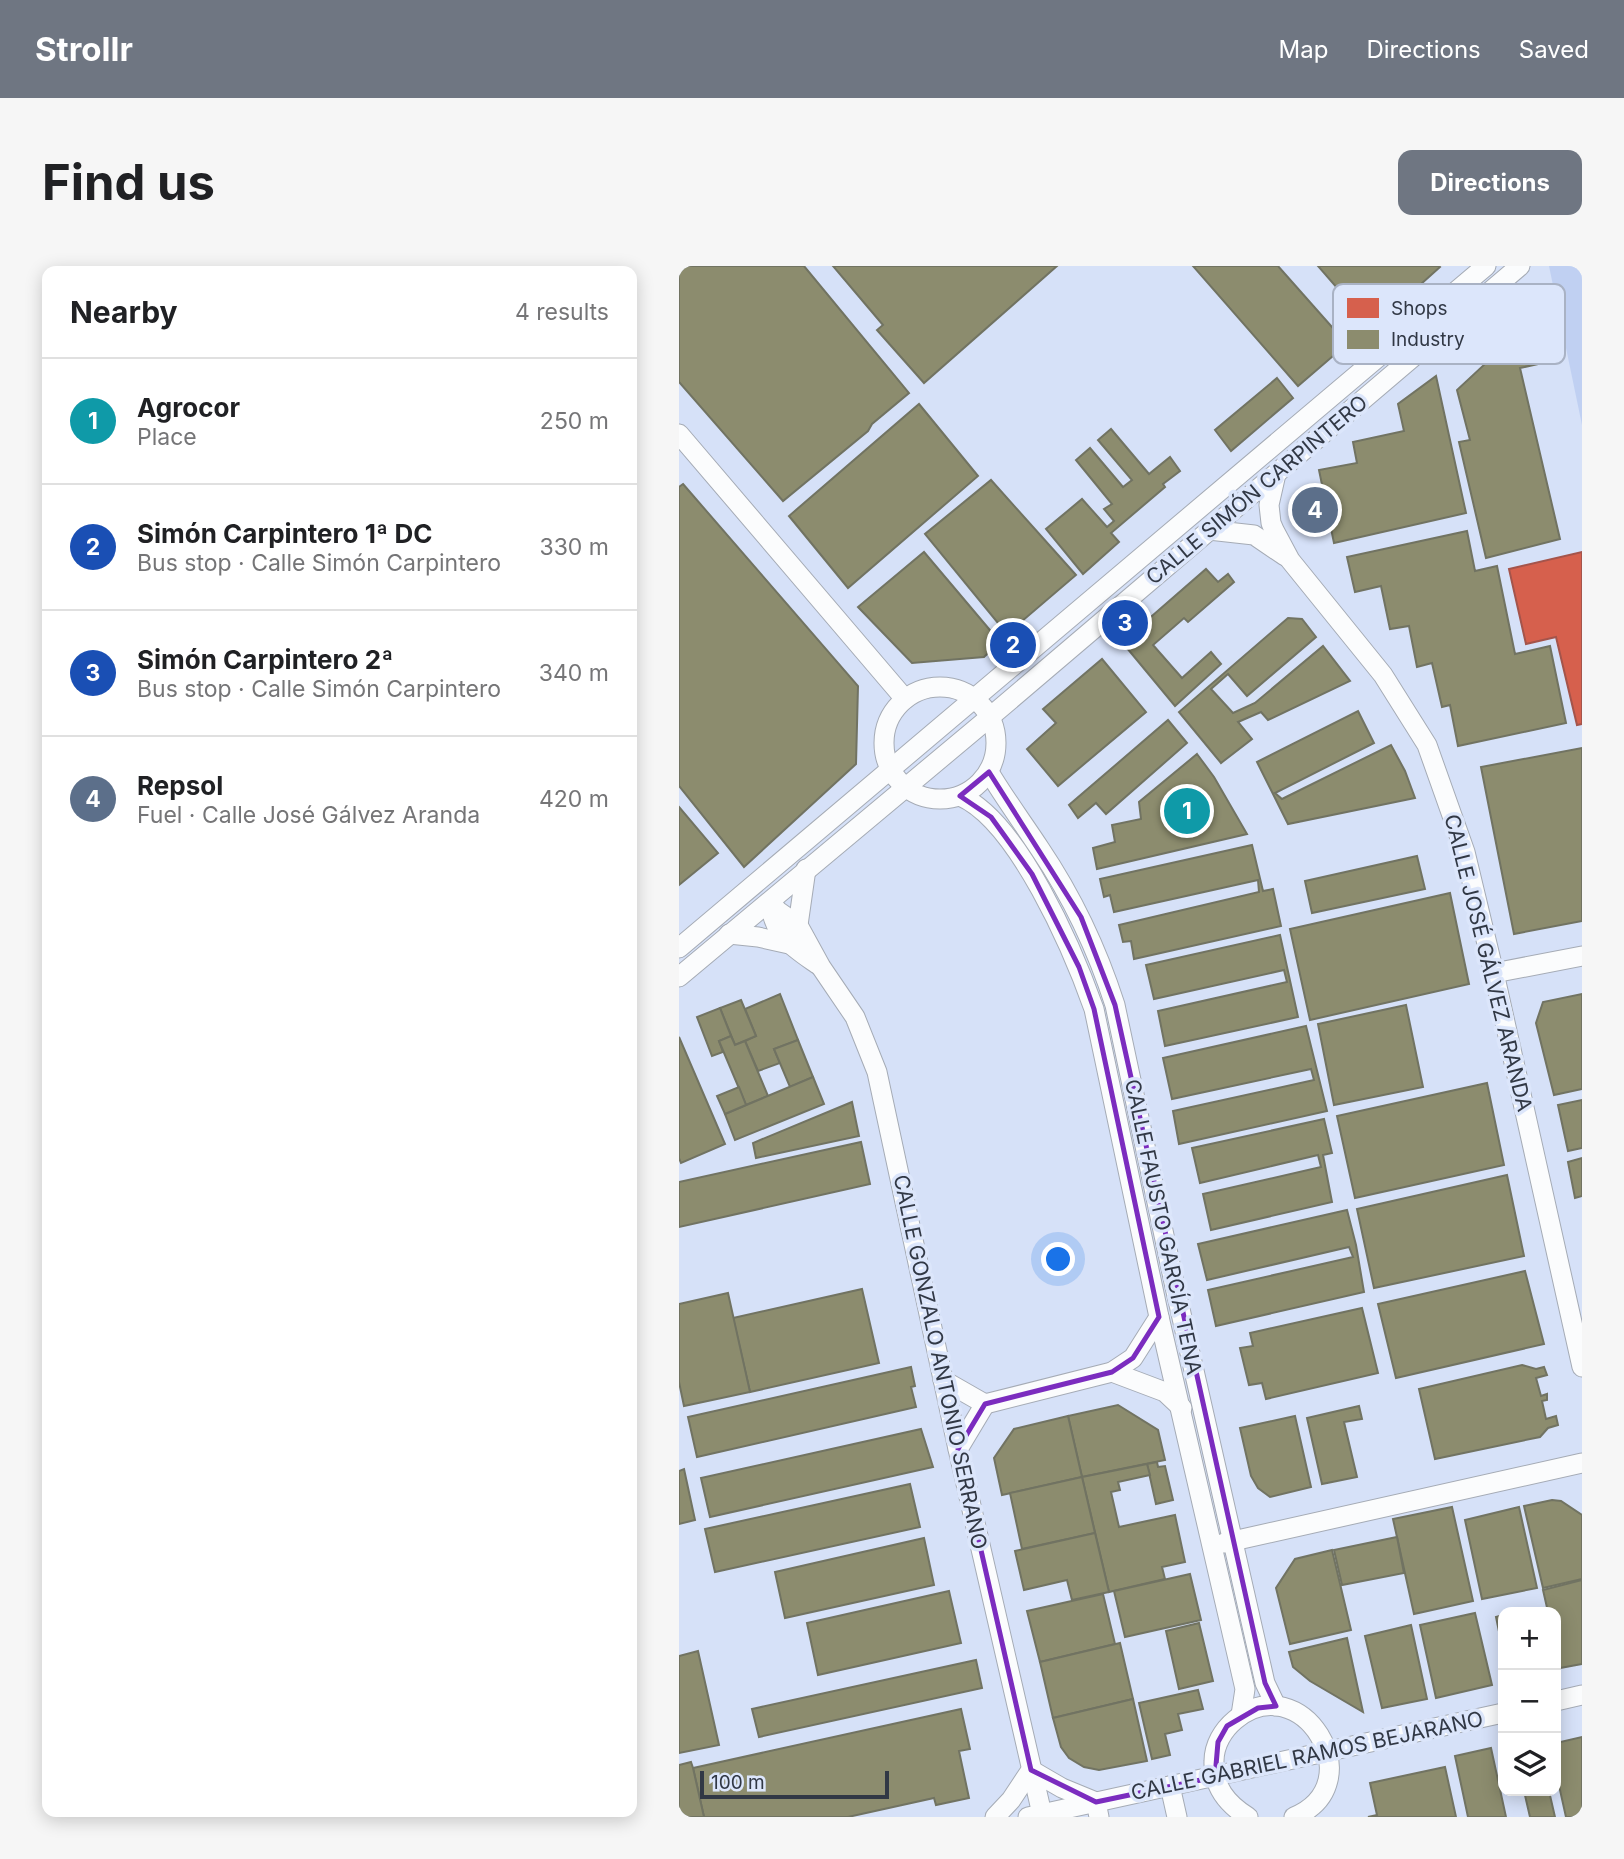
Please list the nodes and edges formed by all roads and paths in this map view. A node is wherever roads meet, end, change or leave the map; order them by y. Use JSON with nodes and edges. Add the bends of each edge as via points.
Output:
{"nodes":[{"id":1,"x":1486,"y":266,"type":"edge"},
{"id":2,"x":1520,"y":266,"type":"edge"},
{"id":3,"x":1465,"y":284,"type":"edge"},
{"id":4,"x":1499,"y":284,"type":"edge"},
{"id":5,"x":1371,"y":364,"type":"edge"},
{"id":6,"x":1405,"y":364,"type":"edge"},
{"id":7,"x":679,"y":435,"type":"edge"},
{"id":8,"x":1246,"y":470,"type":"junction"},
{"id":9,"x":1276,"y":474,"type":"junction"},
{"id":10,"x":1208,"y":503,"type":"junction"},
{"id":11,"x":1241,"y":503,"type":"junction"},
{"id":12,"x":1271,"y":523,"type":"junction"},
{"id":13,"x":1209,"y":530,"type":"junction"},
{"id":14,"x":1254,"y":536,"type":"junction"},
{"id":15,"x":1290,"y":560,"type":"junction"},
{"id":16,"x":905,"y":699,"type":"junction"},
{"id":17,"x":975,"y":699,"type":"junction"},
{"id":18,"x":990,"y":718,"type":"junction"},
{"id":19,"x":889,"y":769,"type":"junction"},
{"id":20,"x":989,"y":772,"type":"junction"},
{"id":21,"x":905,"y":788,"type":"junction"},
{"id":22,"x":960,"y":796,"type":"junction"},
{"id":23,"x":847,"y":805,"type":"junction"},
{"id":24,"x":806,"y":869,"type":"junction"},
{"id":25,"x":737,"y":899,"type":"junction"},
{"id":26,"x":769,"y":902,"type":"junction"},
{"id":27,"x":798,"y":925,"type":"junction"},
{"id":28,"x":729,"y":934,"type":"junction"},
{"id":29,"x":789,"y":944,"type":"junction"},
{"id":30,"x":679,"y":948,"type":"edge"},
{"id":31,"x":1582,"y":956,"type":"edge"},
{"id":32,"x":821,"y":967,"type":"junction"},
{"id":33,"x":1494,"y":973,"type":"junction"},
{"id":34,"x":679,"y":977,"type":"edge"},
{"id":35,"x":1160,"y":1317,"type":"junction"},
{"id":36,"x":1582,"y":1367,"type":"edge"},
{"id":37,"x":1112,"y":1372,"type":"junction"},
{"id":38,"x":943,"y":1380,"type":"junction"},
{"id":39,"x":985,"y":1404,"type":"junction"},
{"id":40,"x":1182,"y":1408,"type":"junction"},
{"id":41,"x":958,"y":1449,"type":"junction"},
{"id":42,"x":1582,"y":1463,"type":"edge"},
{"id":43,"x":1234,"y":1541,"type":"junction"},
{"id":44,"x":1213,"y":1545,"type":"junction"},
{"id":45,"x":1582,"y":1695,"type":"edge"},
{"id":46,"x":1561,"y":1700,"type":"edge"},
{"id":47,"x":1276,"y":1706,"type":"junction"},
{"id":48,"x":1498,"y":1714,"type":"edge"},
{"id":49,"x":1241,"y":1715,"type":"junction"},
{"id":50,"x":1328,"y":1752,"type":"junction"},
{"id":51,"x":1031,"y":1770,"type":"junction"},
{"id":52,"x":1215,"y":1777,"type":"junction"},
{"id":53,"x":1170,"y":1786,"type":"junction"},
{"id":54,"x":1097,"y":1810,"type":"edge"},
{"id":55,"x":1035,"y":1815,"type":"edge"},
{"id":56,"x":995,"y":1817,"type":"edge"},
{"id":57,"x":1177,"y":1817,"type":"edge"},
{"id":58,"x":1248,"y":1817,"type":"edge"},
{"id":59,"x":1294,"y":1817,"type":"edge"}],
"edges":[{"from":1,"to":3,"type":"street","name":"CALLE SIMÓN CARPINTERO"},
{"from":2,"to":4,"type":"street","name":"CALLE SIMÓN CARPINTERO"},
{"from":5,"to":8,"type":"street","name":"CALLE SIMÓN CARPINTERO"},
{"from":6,"to":9,"type":"street","name":"CALLE SIMÓN CARPINTERO"},
{"from":7,"to":16,"type":"street"},
{"from":8,"to":10,"type":"street","name":"CALLE SIMÓN CARPINTERO"},
{"from":8,"to":11,"type":"street"},
{"from":9,"to":11,"type":"street","name":"CALLE SIMÓN CARPINTERO"},
{"from":9,"to":12,"type":"street","via":[[1269,505]]},
{"from":10,"to":11,"type":"street"},
{"from":10,"to":17,"type":"street","name":"CALLE SIMÓN CARPINTERO"},
{"from":11,"to":12,"type":"street"},
{"from":11,"to":13,"type":"street","name":"CALLE SIMÓN CARPINTERO"},
{"from":11,"to":14,"type":"street"},
{"from":12,"to":15,"type":"street","name":"CALLE JOSÉ GÁLVEZ ARANDA"},
{"from":13,"to":14,"type":"street","name":"CALLE JOSÉ GÁLVEZ ARANDA"},
{"from":13,"to":18,"type":"street","name":"CALLE SIMÓN CARPINTERO"},
{"from":14,"to":15,"type":"street","name":"CALLE JOSÉ GÁLVEZ ARANDA"},
{"from":15,"to":33,"type":"street","name":"CALLE JOSÉ GÁLVEZ ARANDA","via":[[1383,675],[1427,744],[1465,852]]},
{"from":16,"to":17,"type":"street","via":[[940,687]]},
{"from":16,"to":19,"type":"street","via":[[892,713],[885,731]]},
{"from":17,"to":18,"type":"street"},
{"from":17,"to":19,"type":"street","name":"CALLE SIMÓN CARPINTERO"},
{"from":18,"to":20,"type":"street","via":[[996,745]]},
{"from":18,"to":21,"type":"street","name":"CALLE SIMÓN CARPINTERO"},
{"from":19,"to":21,"type":"street"},
{"from":19,"to":23,"type":"street","name":"CALLE SIMÓN CARPINTERO"},
{"from":20,"to":22,"type":"street"},
{"from":20,"to":43,"type":"street","name":"CALLE FAUSTO GARCÍA TENA","via":[[1081,917],[1115,1005]]},
{"from":21,"to":22,"type":"street","via":[[941,800]]},
{"from":21,"to":24,"type":"street","name":"CALLE SIMÓN CARPINTERO"},
{"from":22,"to":35,"type":"street","name":"CALLE FAUSTO GARCÍA TENA","via":[[991,817],[1032,874],[1079,967],[1094,1009]]},
{"from":23,"to":25,"type":"street","name":"CALLE SIMÓN CARPINTERO"},
{"from":23,"to":26,"type":"street","name":"CALLE SIMÓN CARPINTERO","via":[[831,830],[786,869]]},
{"from":24,"to":26,"type":"street","name":"CALLE SIMÓN CARPINTERO"},
{"from":24,"to":27,"type":"street"},
{"from":25,"to":26,"type":"street"},
{"from":25,"to":30,"type":"street","name":"CALLE SIMÓN CARPINTERO"},
{"from":26,"to":27,"type":"street","name":"CALLE GONZALO ANTONIO SERRANO"},
{"from":26,"to":28,"type":"street","name":"CALLE SIMÓN CARPINTERO"},
{"from":26,"to":29,"type":"street","name":"CALLE GONZALO ANTONIO SERRANO","via":[[772,920]]},
{"from":27,"to":32,"type":"street","name":"CALLE GONZALO ANTONIO SERRANO"},
{"from":28,"to":29,"type":"street","name":"CALLE GONZALO ANTONIO SERRANO"},
{"from":28,"to":34,"type":"street","name":"CALLE SIMÓN CARPINTERO"},
{"from":29,"to":32,"type":"street","name":"CALLE GONZALO ANTONIO SERRANO"},
{"from":31,"to":33,"type":"street"},
{"from":32,"to":38,"type":"street","name":"CALLE GONZALO ANTONIO SERRANO","via":[[855,1017],[877,1072]]},
{"from":33,"to":36,"type":"street","name":"CALLE JOSÉ GÁLVEZ ARANDA"},
{"from":35,"to":37,"type":"street","via":[[1133,1358]]},
{"from":35,"to":40,"type":"street","name":"CALLE FAUSTO GARCÍA TENA"},
{"from":37,"to":39,"type":"street"},
{"from":37,"to":40,"type":"street","via":[[1165,1392]]},
{"from":38,"to":39,"type":"street"},
{"from":38,"to":41,"type":"street","name":"CALLE GONZALO ANTONIO SERRANO"},
{"from":39,"to":41,"type":"street"},
{"from":40,"to":44,"type":"street","name":"CALLE FAUSTO GARCÍA TENA"},
{"from":41,"to":51,"type":"street","name":"CALLE GONZALO ANTONIO SERRANO"},
{"from":42,"to":43,"type":"street"},
{"from":43,"to":44,"type":"street"},
{"from":43,"to":47,"type":"street","name":"CALLE FAUSTO GARCÍA TENA","via":[[1265,1684]]},
{"from":44,"to":49,"type":"street","name":"CALLE FAUSTO GARCÍA TENA","via":[[1245,1689]]},
{"from":45,"to":46,"type":"street"},
{"from":47,"to":49,"type":"street"},
{"from":47,"to":50,"type":"street","via":[[1310,1721]]},
{"from":48,"to":50,"type":"street","name":"CALLE GABRIEL RAMOS BEJARANO"},
{"from":49,"to":52,"type":"street","via":[[1227,1726],[1218,1742],[1213,1759]]},
{"from":50,"to":52,"type":"street","name":"CALLE GABRIEL RAMOS BEJARANO"},
{"from":50,"to":59,"type":"street","via":[[1325,1787],[1315,1802]]},
{"from":51,"to":54,"type":"street"},
{"from":51,"to":55,"type":"street","name":"CALLE GONZALO ANTONIO SERRANO"},
{"from":51,"to":56,"type":"street"},
{"from":52,"to":53,"type":"street","name":"CALLE GABRIEL RAMOS BEJARANO"},
{"from":52,"to":58,"type":"street","via":[[1221,1794]]},
{"from":53,"to":54,"type":"street","name":"CALLE GABRIEL RAMOS BEJARANO"},
{"from":53,"to":57,"type":"street"},
{"from":54,"to":55,"type":"street","name":"CALLE GABRIEL RAMOS BEJARANO"}]}
